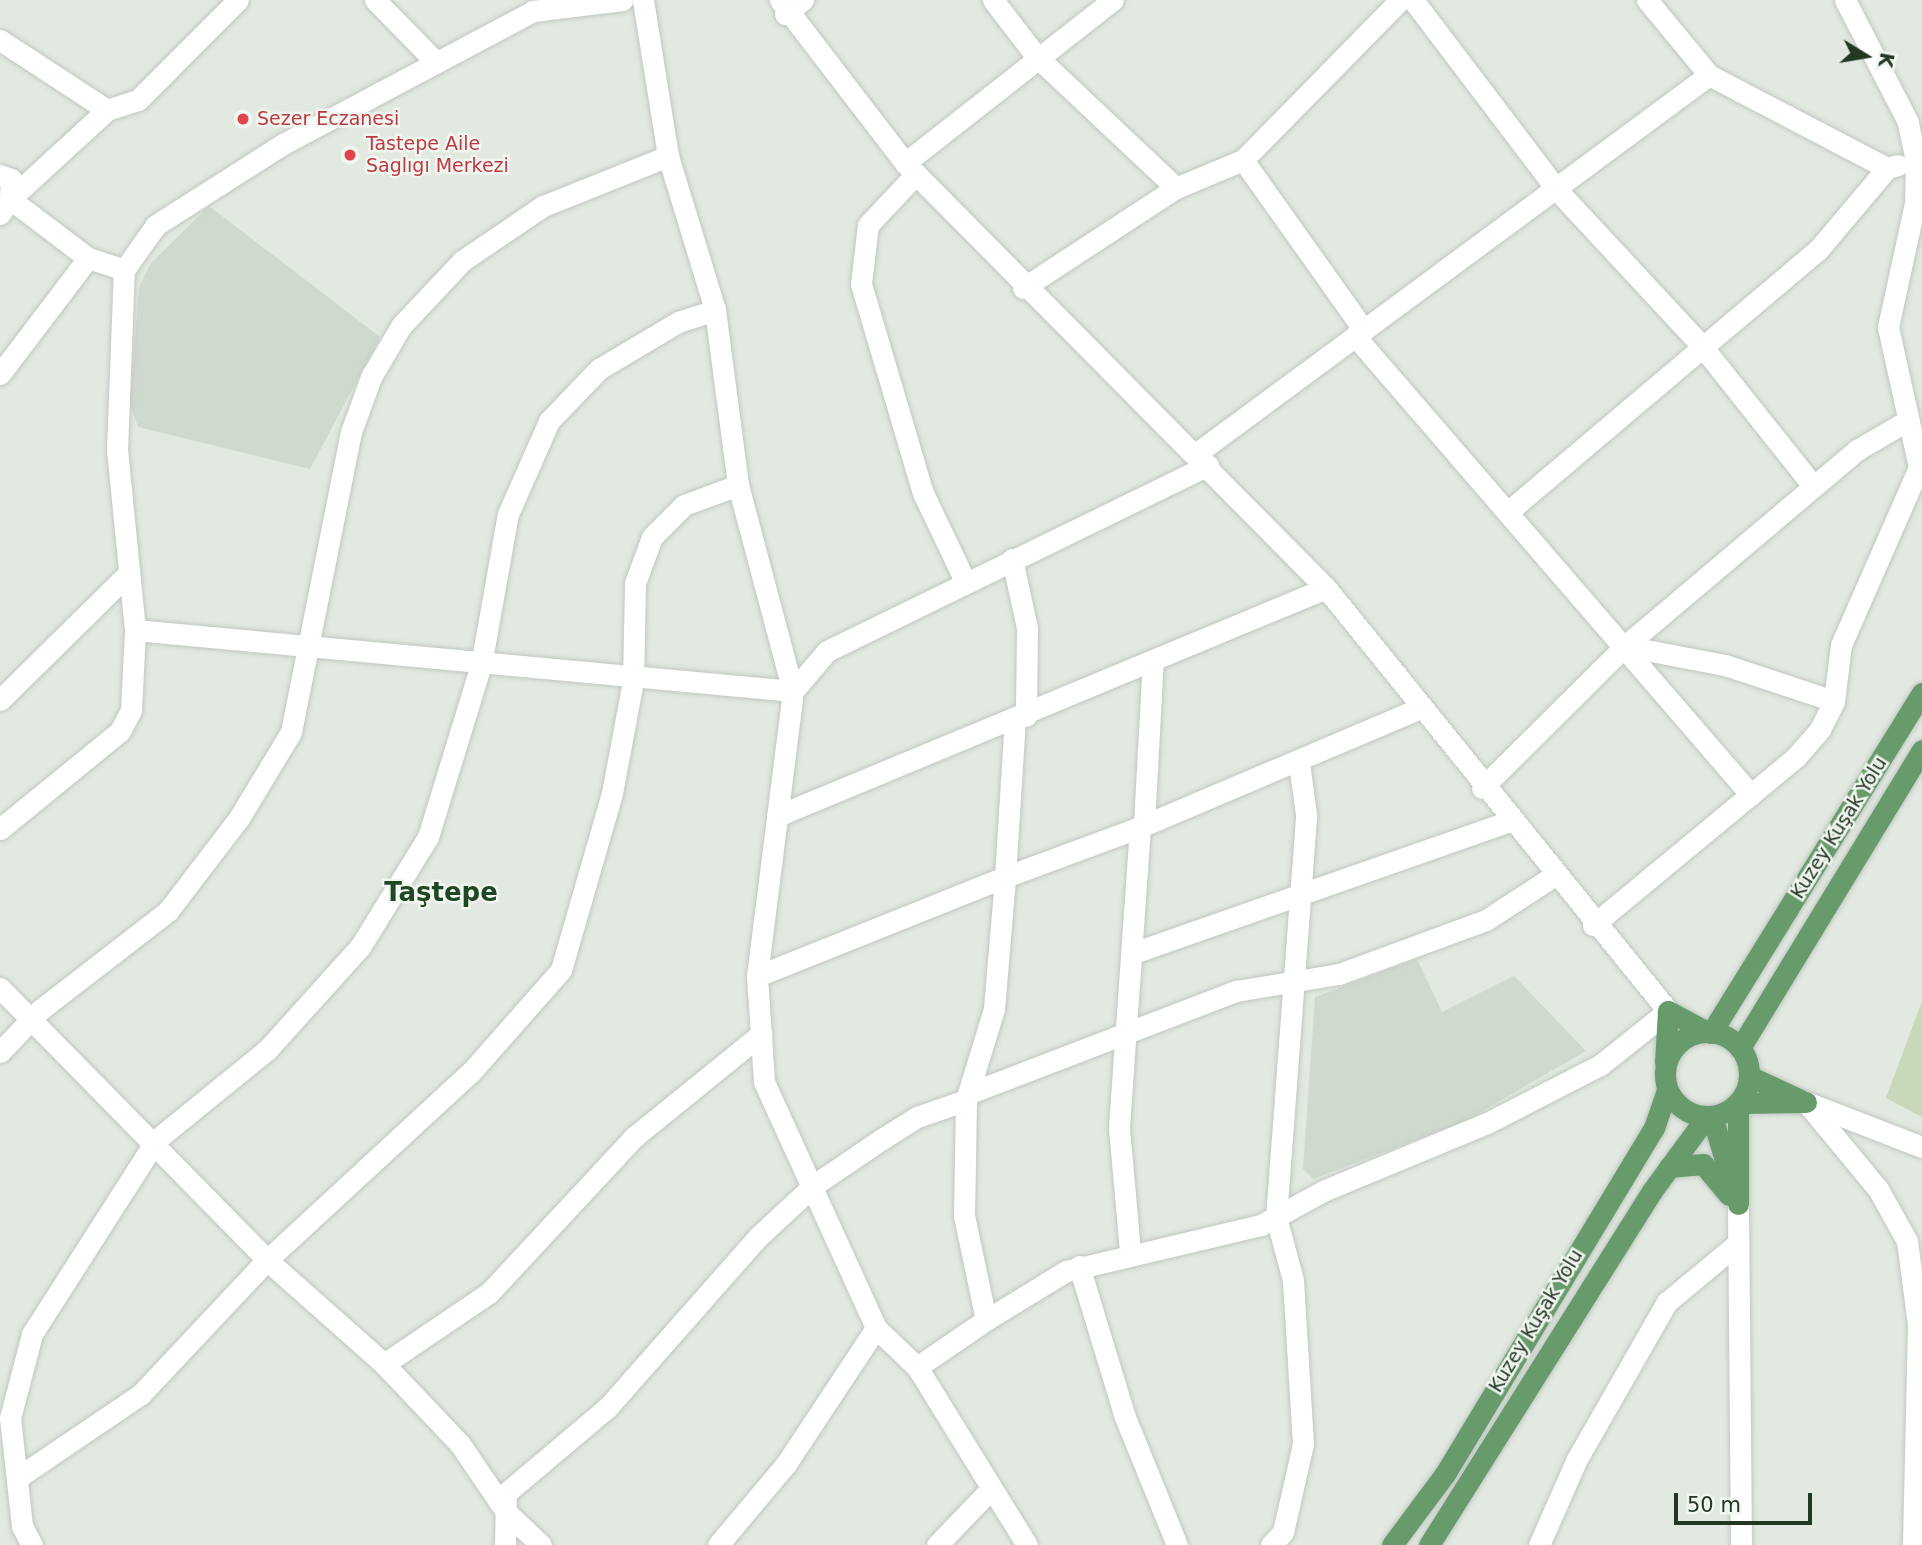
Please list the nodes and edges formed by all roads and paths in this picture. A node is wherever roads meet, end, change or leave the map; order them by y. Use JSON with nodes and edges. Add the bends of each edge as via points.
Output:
{"nodes":[{"id":1,"x":238,"y":0,"type":"edge"},
{"id":2,"x":375,"y":0,"type":"edge"},
{"id":3,"x":622,"y":0,"type":"edge"},
{"id":4,"x":643,"y":0,"type":"edge"},
{"id":5,"x":803,"y":0,"type":"edge"},
{"id":6,"x":993,"y":0,"type":"edge"},
{"id":7,"x":1113,"y":0,"type":"edge"},
{"id":8,"x":1400,"y":0,"type":"edge"},
{"id":9,"x":1413,"y":0,"type":"edge"},
{"id":10,"x":1647,"y":0,"type":"edge"},
{"id":11,"x":1845,"y":0,"type":"edge"},
{"id":12,"x":783,"y":7,"type":"edge"},
{"id":13,"x":0,"y":40,"type":"edge"},
{"id":14,"x":1035,"y":56,"type":"junction"},
{"id":15,"x":436,"y":62,"type":"junction"},
{"id":16,"x":1709,"y":75,"type":"junction"},
{"id":17,"x":107,"y":110,"type":"junction"},
{"id":18,"x":1915,"y":117,"type":"edge"},
{"id":19,"x":668,"y":156,"type":"junction"},
{"id":20,"x":1243,"y":160,"type":"junction"},
{"id":21,"x":1916,"y":160,"type":"junction"},
{"id":22,"x":1887,"y":168,"type":"junction"},
{"id":23,"x":910,"y":169,"type":"junction"},
{"id":24,"x":0,"y":175,"type":"edge"},
{"id":25,"x":1176,"y":188,"type":"junction"},
{"id":26,"x":1558,"y":191,"type":"junction"},
{"id":27,"x":5,"y":206,"type":"edge"},
{"id":28,"x":88,"y":258,"type":"junction"},
{"id":29,"x":124,"y":270,"type":"junction"},
{"id":30,"x":1023,"y":288,"type":"junction"},
{"id":31,"x":715,"y":310,"type":"junction"},
{"id":32,"x":1360,"y":333,"type":"junction"},
{"id":33,"x":1701,"y":345,"type":"junction"},
{"id":34,"x":0,"y":374,"type":"edge"},
{"id":35,"x":1905,"y":422,"type":"junction"},
{"id":36,"x":1202,"y":459,"type":"junction"},
{"id":37,"x":1921,"y":466,"type":"edge"},
{"id":38,"x":738,"y":485,"type":"junction"},
{"id":39,"x":1813,"y":486,"type":"junction"},
{"id":40,"x":1510,"y":510,"type":"junction"},
{"id":41,"x":1012,"y":559,"type":"junction"},
{"id":42,"x":128,"y":573,"type":"junction"},
{"id":43,"x":964,"y":579,"type":"junction"},
{"id":44,"x":1326,"y":588,"type":"junction"},
{"id":45,"x":135,"y":630,"type":"junction"},
{"id":46,"x":309,"y":645,"type":"junction"},
{"id":47,"x":1625,"y":646,"type":"junction"},
{"id":48,"x":1153,"y":660,"type":"junction"},
{"id":49,"x":481,"y":665,"type":"junction"},
{"id":50,"x":633,"y":681,"type":"junction"},
{"id":51,"x":793,"y":691,"type":"junction"},
{"id":52,"x":1922,"y":693,"type":"edge"},
{"id":53,"x":0,"y":700,"type":"edge"},
{"id":54,"x":1833,"y":701,"type":"junction"},
{"id":55,"x":1418,"y":709,"type":"junction"},
{"id":56,"x":1021,"y":718,"type":"junction"},
{"id":57,"x":1922,"y":750,"type":"edge"},
{"id":58,"x":1299,"y":763,"type":"junction"},
{"id":59,"x":1482,"y":788,"type":"junction"},
{"id":60,"x":1751,"y":794,"type":"junction"},
{"id":61,"x":777,"y":816,"type":"junction"},
{"id":62,"x":1510,"y":821,"type":"junction"},
{"id":63,"x":1142,"y":825,"type":"junction"},
{"id":64,"x":0,"y":829,"type":"edge"},
{"id":65,"x":1555,"y":875,"type":"junction"},
{"id":66,"x":1005,"y":877,"type":"junction"},
{"id":67,"x":1298,"y":897,"type":"junction"},
{"id":68,"x":1593,"y":925,"type":"junction"},
{"id":69,"x":1133,"y":953,"type":"junction"},
{"id":70,"x":758,"y":976,"type":"junction"},
{"id":71,"x":1291,"y":985,"type":"junction"},
{"id":72,"x":0,"y":988,"type":"edge"},
{"id":73,"x":1668,"y":1011,"type":"junction"},
{"id":74,"x":34,"y":1017,"type":"junction"},
{"id":75,"x":1127,"y":1032,"type":"junction"},
{"id":76,"x":1709,"y":1032,"type":"junction"},
{"id":77,"x":761,"y":1034,"type":"junction"},
{"id":78,"x":1740,"y":1048,"type":"junction"},
{"id":79,"x":0,"y":1052,"type":"edge"},
{"id":80,"x":1665,"y":1064,"type":"junction"},
{"id":81,"x":1749,"y":1076,"type":"junction"},
{"id":82,"x":1667,"y":1090,"type":"junction"},
{"id":83,"x":968,"y":1096,"type":"junction"},
{"id":84,"x":1806,"y":1102,"type":"junction"},
{"id":85,"x":1738,"y":1103,"type":"junction"},
{"id":86,"x":1710,"y":1116,"type":"junction"},
{"id":87,"x":156,"y":1140,"type":"junction"},
{"id":88,"x":1922,"y":1147,"type":"edge"},
{"id":89,"x":1669,"y":1167,"type":"junction"},
{"id":90,"x":814,"y":1185,"type":"junction"},
{"id":91,"x":1738,"y":1204,"type":"junction"},
{"id":92,"x":1276,"y":1217,"type":"junction"},
{"id":93,"x":1738,"y":1242,"type":"junction"},
{"id":94,"x":1130,"y":1251,"type":"junction"},
{"id":95,"x":267,"y":1260,"type":"junction"},
{"id":96,"x":1079,"y":1266,"type":"junction"},
{"id":97,"x":986,"y":1320,"type":"junction"},
{"id":98,"x":876,"y":1328,"type":"junction"},
{"id":99,"x":384,"y":1364,"type":"junction"},
{"id":100,"x":917,"y":1367,"type":"junction"},
{"id":101,"x":20,"y":1476,"type":"junction"},
{"id":102,"x":990,"y":1490,"type":"junction"},
{"id":103,"x":506,"y":1512,"type":"junction"},
{"id":104,"x":32,"y":1545,"type":"edge"},
{"id":105,"x":505,"y":1545,"type":"edge"},
{"id":106,"x":541,"y":1545,"type":"edge"},
{"id":107,"x":718,"y":1545,"type":"edge"},
{"id":108,"x":937,"y":1545,"type":"edge"},
{"id":109,"x":1027,"y":1545,"type":"edge"},
{"id":110,"x":1177,"y":1545,"type":"edge"},
{"id":111,"x":1271,"y":1545,"type":"edge"},
{"id":112,"x":1392,"y":1545,"type":"edge"},
{"id":113,"x":1429,"y":1545,"type":"edge"},
{"id":114,"x":1539,"y":1545,"type":"edge"},
{"id":115,"x":1741,"y":1545,"type":"edge"},
{"id":116,"x":1913,"y":1545,"type":"edge"}],
"edges":[{"from":1,"to":17,"type":"street","via":[[138,100]]},
{"from":2,"to":15,"type":"street"},
{"from":3,"to":15,"type":"street","via":[[533,11]]},
{"from":4,"to":19,"type":"street"},
{"from":5,"to":12,"type":"street"},
{"from":6,"to":14,"type":"street"},
{"from":7,"to":14,"type":"street"},
{"from":8,"to":20,"type":"street"},
{"from":9,"to":26,"type":"street"},
{"from":10,"to":16,"type":"street"},
{"from":11,"to":18,"type":"street"},
{"from":12,"to":23,"type":"street"},
{"from":13,"to":17,"type":"street"},
{"from":14,"to":23,"type":"street"},
{"from":14,"to":25,"type":"street"},
{"from":15,"to":29,"type":"street","via":[[283,144],[156,225]]},
{"from":16,"to":22,"type":"street"},
{"from":16,"to":26,"type":"street"},
{"from":17,"to":27,"type":"street"},
{"from":18,"to":21,"type":"street"},
{"from":19,"to":31,"type":"street"},
{"from":19,"to":46,"type":"street","via":[[543,206],[463,261],[401,326],[371,377],[351,432]]},
{"from":20,"to":25,"type":"street"},
{"from":20,"to":32,"type":"street"},
{"from":21,"to":22,"type":"street"},
{"from":21,"to":35,"type":"street","via":[[1915,203],[1888,327]]},
{"from":22,"to":33,"type":"street","via":[[1818,250]]},
{"from":23,"to":30,"type":"street"},
{"from":23,"to":43,"type":"street","via":[[867,225],[861,284],[923,493]]},
{"from":24,"to":27,"type":"street","via":[[10,179]]},
{"from":25,"to":30,"type":"street"},
{"from":26,"to":32,"type":"street"},
{"from":26,"to":33,"type":"street"},
{"from":27,"to":28,"type":"street"},
{"from":28,"to":29,"type":"street"},
{"from":28,"to":34,"type":"street"},
{"from":29,"to":42,"type":"street","via":[[117,450]]},
{"from":30,"to":36,"type":"street"},
{"from":31,"to":38,"type":"street"},
{"from":31,"to":49,"type":"street","via":[[678,323],[599,369],[548,421],[508,514]]},
{"from":32,"to":36,"type":"street"},
{"from":32,"to":40,"type":"street"},
{"from":33,"to":39,"type":"street"},
{"from":33,"to":40,"type":"street"},
{"from":35,"to":37,"type":"street"},
{"from":35,"to":39,"type":"street"},
{"from":36,"to":41,"type":"street"},
{"from":36,"to":44,"type":"street"},
{"from":37,"to":54,"type":"street","via":[[1842,645]]},
{"from":38,"to":50,"type":"street","via":[[684,505],[652,537],[635,583]]},
{"from":38,"to":51,"type":"street"},
{"from":39,"to":47,"type":"street"},
{"from":40,"to":47,"type":"street"},
{"from":41,"to":43,"type":"street"},
{"from":41,"to":56,"type":"street","via":[[1027,628]]},
{"from":42,"to":45,"type":"street"},
{"from":42,"to":53,"type":"street"},
{"from":43,"to":51,"type":"street","via":[[827,651]]},
{"from":44,"to":48,"type":"street"},
{"from":44,"to":55,"type":"street"},
{"from":45,"to":46,"type":"street"},
{"from":45,"to":64,"type":"street","via":[[136,684],[120,731]]},
{"from":46,"to":49,"type":"street"},
{"from":46,"to":74,"type":"street","via":[[291,732],[239,818],[168,911]]},
{"from":47,"to":54,"type":"street","via":[[1726,665]]},
{"from":47,"to":59,"type":"street"},
{"from":47,"to":60,"type":"street"},
{"from":48,"to":56,"type":"street"},
{"from":48,"to":63,"type":"street"},
{"from":49,"to":50,"type":"street"},
{"from":49,"to":87,"type":"street","via":[[428,837],[360,947],[268,1049]]},
{"from":50,"to":51,"type":"street"},
{"from":50,"to":95,"type":"street","via":[[611,793],[561,970],[471,1072]]},
{"from":51,"to":61,"type":"street"},
{"from":52,"to":76,"type":"main road","name":"Kuzey Kuşak Yolu"},
{"from":54,"to":60,"type":"street","via":[[1796,757]]},
{"from":55,"to":58,"type":"street"},
{"from":55,"to":59,"type":"street"},
{"from":56,"to":61,"type":"street"},
{"from":56,"to":66,"type":"street"},
{"from":57,"to":78,"type":"main road","name":"Kuzey Kuşak Yolu"},
{"from":58,"to":63,"type":"street"},
{"from":58,"to":67,"type":"street","via":[[1306,814]]},
{"from":59,"to":62,"type":"street"},
{"from":60,"to":68,"type":"street"},
{"from":61,"to":70,"type":"street"},
{"from":62,"to":65,"type":"street"},
{"from":62,"to":67,"type":"street"},
{"from":63,"to":66,"type":"street"},
{"from":63,"to":69,"type":"street"},
{"from":65,"to":68,"type":"street"},
{"from":65,"to":71,"type":"street","via":[[1486,920],[1339,974]]},
{"from":66,"to":70,"type":"street"},
{"from":66,"to":83,"type":"street","via":[[994,1009]]},
{"from":67,"to":69,"type":"street"},
{"from":67,"to":71,"type":"street"},
{"from":68,"to":73,"type":"street"},
{"from":69,"to":75,"type":"street"},
{"from":70,"to":77,"type":"street"},
{"from":71,"to":75,"type":"street","via":[[1236,991]]},
{"from":71,"to":92,"type":"street"},
{"from":72,"to":74,"type":"street"},
{"from":73,"to":76,"type":"main road"},
{"from":73,"to":80,"type":"main road"},
{"from":73,"to":92,"type":"street","via":[[1588,1071]]},
{"from":74,"to":79,"type":"street"},
{"from":74,"to":87,"type":"street"},
{"from":75,"to":83,"type":"street"},
{"from":75,"to":94,"type":"street","via":[[1119,1128]]},
{"from":76,"to":78,"type":"main road"},
{"from":76,"to":80,"type":"main road","via":[[1679,1042]]},
{"from":77,"to":90,"type":"street","via":[[764,1082]]},
{"from":77,"to":99,"type":"street","via":[[634,1137],[489,1293]]},
{"from":78,"to":81,"type":"main road"},
{"from":80,"to":82,"type":"main road"},
{"from":81,"to":84,"type":"main road"},
{"from":81,"to":85,"type":"main road"},
{"from":82,"to":86,"type":"main road","via":[[1684,1110]]},
{"from":82,"to":112,"type":"main road","name":"Kuzey Kuşak Yolu","via":[[1654,1128],[1445,1474]]},
{"from":83,"to":90,"type":"street","via":[[917,1117]]},
{"from":83,"to":97,"type":"street","via":[[964,1216]]},
{"from":84,"to":85,"type":"main road"},
{"from":84,"to":88,"type":"street"},
{"from":84,"to":116,"type":"street","via":[[1878,1189],[1907,1241],[1918,1324]]},
{"from":85,"to":86,"type":"main road"},
{"from":85,"to":91,"type":"main road"},
{"from":86,"to":89,"type":"main road","name":"Kuzey Kuşak Yolu"},
{"from":86,"to":91,"type":"main road"},
{"from":87,"to":95,"type":"street"},
{"from":87,"to":101,"type":"street","via":[[32,1334],[10,1418]]},
{"from":89,"to":91,"type":"main road","via":[[1703,1164]]},
{"from":89,"to":113,"type":"main road","name":"Kuzey Kuşak Yolu"},
{"from":90,"to":98,"type":"street"},
{"from":90,"to":103,"type":"street","via":[[758,1237],[608,1407],[506,1493]]},
{"from":91,"to":93,"type":"street"},
{"from":92,"to":94,"type":"street"},
{"from":92,"to":111,"type":"street","via":[[1293,1280],[1303,1444],[1283,1532]]},
{"from":93,"to":114,"type":"street","via":[[1667,1303],[1577,1459]]},
{"from":93,"to":115,"type":"street"},
{"from":94,"to":96,"type":"street"},
{"from":95,"to":99,"type":"street"},
{"from":95,"to":101,"type":"street","via":[[141,1394]]},
{"from":96,"to":97,"type":"street"},
{"from":96,"to":110,"type":"street","via":[[1125,1417]]},
{"from":97,"to":100,"type":"street"},
{"from":98,"to":100,"type":"street"},
{"from":98,"to":107,"type":"street","via":[[786,1464]]},
{"from":99,"to":103,"type":"street","via":[[460,1444]]},
{"from":100,"to":102,"type":"street"},
{"from":101,"to":104,"type":"street","via":[[22,1526]]},
{"from":102,"to":108,"type":"street"},
{"from":102,"to":109,"type":"street"},
{"from":103,"to":105,"type":"street"},
{"from":103,"to":106,"type":"street"}]}
